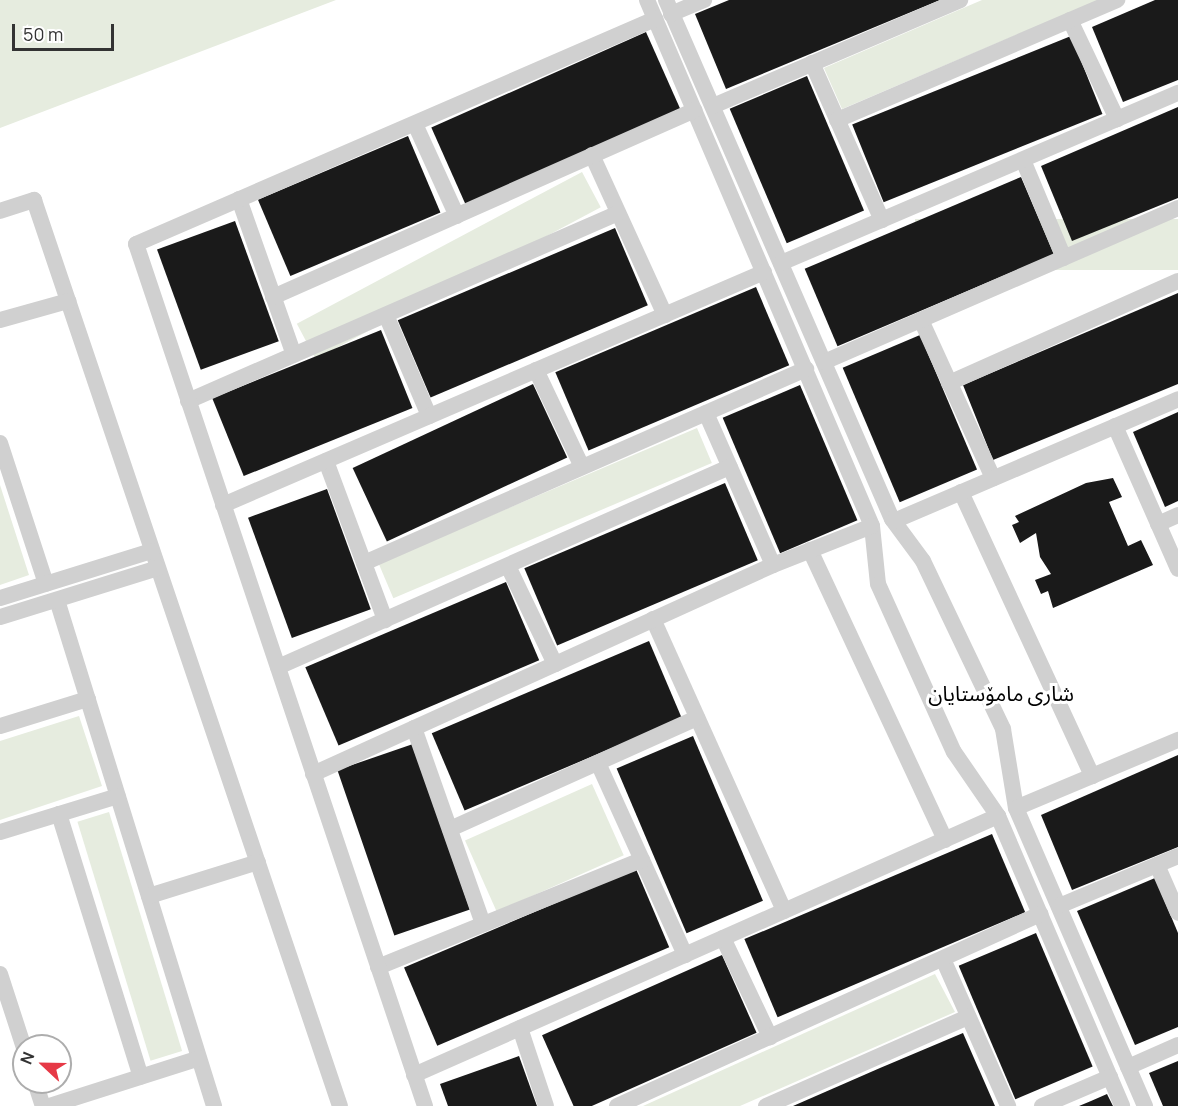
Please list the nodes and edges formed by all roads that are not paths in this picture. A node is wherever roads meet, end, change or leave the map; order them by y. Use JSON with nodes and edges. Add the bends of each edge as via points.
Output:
{"nodes":[{"id":1,"x":647,"y":0,"type":"edge"},
{"id":2,"x":704,"y":0,"type":"edge"},
{"id":3,"x":1117,"y":0,"type":"edge"},
{"id":4,"x":956,"y":1,"type":"edge"},
{"id":5,"x":664,"y":11,"type":"edge"},
{"id":6,"x":1070,"y":20,"type":"junction"},
{"id":7,"x":812,"y":63,"type":"junction"},
{"id":8,"x":1178,"y":93,"type":"edge"},
{"id":9,"x":713,"y":106,"type":"junction"},
{"id":10,"x":694,"y":110,"type":"junction"},
{"id":11,"x":1117,"y":119,"type":"junction"},
{"id":12,"x":837,"y":120,"type":"junction"},
{"id":13,"x":415,"y":124,"type":"junction"},
{"id":14,"x":592,"y":155,"type":"junction"},
{"id":15,"x":1023,"y":160,"type":"junction"},
{"id":16,"x":238,"y":199,"type":"junction"},
{"id":17,"x":1178,"y":208,"type":"edge"},
{"id":18,"x":0,"y":211,"type":"edge"},
{"id":19,"x":618,"y":213,"type":"junction"},
{"id":20,"x":457,"y":216,"type":"junction"},
{"id":21,"x":882,"y":220,"type":"junction"},
{"id":22,"x":1064,"y":258,"type":"junction"},
{"id":23,"x":782,"y":264,"type":"junction"},
{"id":24,"x":764,"y":272,"type":"junction"},
{"id":25,"x":1178,"y":281,"type":"edge"},
{"id":26,"x":273,"y":297,"type":"junction"},
{"id":27,"x":68,"y":301,"type":"junction"},
{"id":28,"x":802,"y":311,"type":"junction"},
{"id":29,"x":386,"y":315,"type":"junction"},
{"id":30,"x":664,"y":315,"type":"junction"},
{"id":31,"x":0,"y":320,"type":"edge"},
{"id":32,"x":784,"y":320,"type":"junction"},
{"id":33,"x":921,"y":320,"type":"junction"},
{"id":34,"x":294,"y":355,"type":"junction"},
{"id":35,"x":824,"y":362,"type":"junction"},
{"id":36,"x":806,"y":369,"type":"junction"},
{"id":37,"x":536,"y":370,"type":"junction"},
{"id":38,"x":949,"y":383,"type":"junction"},
{"id":39,"x":1178,"y":399,"type":"edge"},
{"id":40,"x":188,"y":401,"type":"junction"},
{"id":41,"x":706,"y":413,"type":"junction"},
{"id":42,"x":429,"y":416,"type":"junction"},
{"id":43,"x":1114,"y":426,"type":"junction"},
{"id":44,"x":0,"y":443,"type":"edge"},
{"id":45,"x":326,"y":461,"type":"junction"},
{"id":46,"x":582,"y":467,"type":"junction"},
{"id":47,"x":730,"y":467,"type":"junction"},
{"id":48,"x":993,"y":478,"type":"junction"},
{"id":49,"x":961,"y":492,"type":"junction"},
{"id":50,"x":223,"y":505,"type":"junction"},
{"id":51,"x":1178,"y":515,"type":"edge"},
{"id":52,"x":894,"y":521,"type":"junction"},
{"id":53,"x":1158,"y":524,"type":"junction"},
{"id":54,"x":872,"y":526,"type":"junction"},
{"id":55,"x":810,"y":550,"type":"junction"},
{"id":56,"x":152,"y":551,"type":"junction"},
{"id":57,"x":363,"y":563,"type":"junction"},
{"id":58,"x":774,"y":565,"type":"junction"},
{"id":59,"x":508,"y":566,"type":"junction"},
{"id":60,"x":158,"y":568,"type":"junction"},
{"id":61,"x":1178,"y":569,"type":"edge"},
{"id":62,"x":68,"y":577,"type":"junction"},
{"id":63,"x":46,"y":584,"type":"junction"},
{"id":64,"x":73,"y":594,"type":"junction"},
{"id":65,"x":0,"y":598,"type":"edge"},
{"id":66,"x":57,"y":600,"type":"junction"},
{"id":67,"x":0,"y":617,"type":"edge"},
{"id":68,"x":653,"y":619,"type":"junction"},
{"id":69,"x":385,"y":620,"type":"junction"},
{"id":70,"x":555,"y":664,"type":"junction"},
{"id":71,"x":278,"y":668,"type":"junction"},
{"id":72,"x":88,"y":699,"type":"junction"},
{"id":73,"x":697,"y":718,"type":"junction"},
{"id":74,"x":0,"y":726,"type":"edge"},
{"id":75,"x":414,"y":728,"type":"junction"},
{"id":76,"x":1178,"y":740,"type":"edge"},
{"id":77,"x":598,"y":763,"type":"junction"},
{"id":78,"x":314,"y":774,"type":"junction"},
{"id":79,"x":1092,"y":776,"type":"junction"},
{"id":80,"x":118,"y":796,"type":"junction"},
{"id":81,"x":1016,"y":808,"type":"junction"},
{"id":82,"x":59,"y":814,"type":"junction"},
{"id":83,"x":998,"y":816,"type":"junction"},
{"id":84,"x":450,"y":829,"type":"junction"},
{"id":85,"x":0,"y":832,"type":"edge"},
{"id":86,"x":945,"y":840,"type":"junction"},
{"id":87,"x":1034,"y":849,"type":"junction"},
{"id":88,"x":1178,"y":856,"type":"edge"},
{"id":89,"x":1015,"y":857,"type":"junction"},
{"id":90,"x":642,"y":860,"type":"junction"},
{"id":91,"x":258,"y":862,"type":"junction"},
{"id":92,"x":1157,"y":865,"type":"junction"},
{"id":93,"x":149,"y":896,"type":"junction"},
{"id":94,"x":1059,"y":906,"type":"junction"},
{"id":95,"x":784,"y":911,"type":"junction"},
{"id":96,"x":1178,"y":913,"type":"edge"},
{"id":97,"x":1040,"y":914,"type":"junction"},
{"id":98,"x":483,"y":924,"type":"junction"},
{"id":99,"x":723,"y":938,"type":"junction"},
{"id":100,"x":686,"y":955,"type":"junction"},
{"id":101,"x":943,"y":958,"type":"junction"},
{"id":102,"x":378,"y":968,"type":"junction"},
{"id":103,"x":0,"y":974,"type":"edge"},
{"id":104,"x":968,"y":1017,"type":"junction"},
{"id":105,"x":520,"y":1028,"type":"junction"},
{"id":106,"x":19,"y":1034,"type":"edge"},
{"id":107,"x":770,"y":1036,"type":"junction"},
{"id":108,"x":1178,"y":1045,"type":"edge"},
{"id":109,"x":199,"y":1058,"type":"junction"},
{"id":110,"x":1128,"y":1067,"type":"junction"},
{"id":111,"x":414,"y":1075,"type":"junction"},
{"id":112,"x":141,"y":1077,"type":"junction"},
{"id":113,"x":1110,"y":1077,"type":"junction"},
{"id":114,"x":49,"y":1106,"type":"edge"},
{"id":115,"x":214,"y":1106,"type":"edge"},
{"id":116,"x":340,"y":1106,"type":"edge"},
{"id":117,"x":425,"y":1106,"type":"edge"},
{"id":118,"x":546,"y":1106,"type":"edge"},
{"id":119,"x":617,"y":1106,"type":"edge"},
{"id":120,"x":766,"y":1106,"type":"edge"},
{"id":121,"x":1008,"y":1106,"type":"edge"},
{"id":122,"x":1042,"y":1106,"type":"edge"},
{"id":123,"x":1122,"y":1106,"type":"edge"},
{"id":124,"x":1145,"y":1106,"type":"edge"}],
"edges":[{"from":1,"to":5,"type":"street"},
{"from":2,"to":5,"type":"street"},
{"from":3,"to":6,"type":"street"},
{"from":4,"to":7,"type":"street"},
{"from":5,"to":9,"type":"street"},
{"from":5,"to":10,"type":"street"},
{"from":5,"to":13,"type":"street"},
{"from":6,"to":11,"type":"street"},
{"from":6,"to":12,"type":"street"},
{"from":7,"to":9,"type":"street"},
{"from":7,"to":12,"type":"street"},
{"from":8,"to":11,"type":"street"},
{"from":9,"to":23,"type":"street"},
{"from":10,"to":14,"type":"street"},
{"from":10,"to":24,"type":"street"},
{"from":11,"to":15,"type":"street"},
{"from":12,"to":21,"type":"street"},
{"from":13,"to":16,"type":"street"},
{"from":13,"to":20,"type":"street"},
{"from":14,"to":19,"type":"street"},
{"from":14,"to":20,"type":"street"},
{"from":15,"to":21,"type":"street"},
{"from":15,"to":22,"type":"street"},
{"from":16,"to":26,"type":"street"},
{"from":16,"to":40,"type":"street","via":[[136,243]]},
{"from":17,"to":22,"type":"street"},
{"from":18,"to":27,"type":"street","via":[[34,200]]},
{"from":19,"to":29,"type":"street"},
{"from":19,"to":30,"type":"street"},
{"from":20,"to":26,"type":"street"},
{"from":21,"to":23,"type":"street"},
{"from":22,"to":33,"type":"street"},
{"from":23,"to":28,"type":"street"},
{"from":24,"to":30,"type":"street"},
{"from":24,"to":32,"type":"street"},
{"from":25,"to":38,"type":"street"},
{"from":26,"to":34,"type":"street"},
{"from":27,"to":31,"type":"street"},
{"from":27,"to":56,"type":"street"},
{"from":28,"to":32,"type":"street"},
{"from":28,"to":35,"type":"street"},
{"from":29,"to":34,"type":"street"},
{"from":29,"to":42,"type":"street"},
{"from":30,"to":37,"type":"street"},
{"from":32,"to":36,"type":"street"},
{"from":33,"to":35,"type":"street"},
{"from":33,"to":38,"type":"street"},
{"from":34,"to":40,"type":"street"},
{"from":35,"to":52,"type":"street"},
{"from":36,"to":41,"type":"street"},
{"from":36,"to":54,"type":"street"},
{"from":37,"to":42,"type":"street"},
{"from":37,"to":46,"type":"street"},
{"from":38,"to":48,"type":"street"},
{"from":39,"to":43,"type":"street"},
{"from":40,"to":50,"type":"street"},
{"from":41,"to":46,"type":"street"},
{"from":41,"to":47,"type":"street"},
{"from":42,"to":45,"type":"street"},
{"from":43,"to":48,"type":"street"},
{"from":43,"to":53,"type":"street"},
{"from":44,"to":63,"type":"street"},
{"from":45,"to":50,"type":"street"},
{"from":45,"to":57,"type":"street"},
{"from":46,"to":57,"type":"street"},
{"from":47,"to":58,"type":"street"},
{"from":47,"to":59,"type":"street"},
{"from":48,"to":49,"type":"street"},
{"from":49,"to":52,"type":"street"},
{"from":49,"to":79,"type":"street"},
{"from":50,"to":71,"type":"street"},
{"from":51,"to":53,"type":"street"},
{"from":52,"to":81,"type":"street","via":[[923,561],[1003,729]]},
{"from":53,"to":61,"type":"street"},
{"from":54,"to":55,"type":"street"},
{"from":54,"to":83,"type":"street","via":[[879,584],[954,752]]},
{"from":55,"to":58,"type":"street"},
{"from":55,"to":86,"type":"street"},
{"from":56,"to":60,"type":"street"},
{"from":56,"to":62,"type":"street"},
{"from":57,"to":69,"type":"street"},
{"from":58,"to":68,"type":"street"},
{"from":59,"to":69,"type":"street"},
{"from":59,"to":70,"type":"street"},
{"from":60,"to":64,"type":"street"},
{"from":60,"to":91,"type":"street"},
{"from":62,"to":63,"type":"street"},
{"from":62,"to":64,"type":"street"},
{"from":63,"to":65,"type":"street"},
{"from":64,"to":66,"type":"street"},
{"from":66,"to":67,"type":"street"},
{"from":66,"to":72,"type":"street"},
{"from":68,"to":70,"type":"street"},
{"from":68,"to":73,"type":"street"},
{"from":69,"to":71,"type":"street"},
{"from":70,"to":75,"type":"street"},
{"from":71,"to":78,"type":"street"},
{"from":72,"to":74,"type":"street"},
{"from":72,"to":80,"type":"street"},
{"from":73,"to":77,"type":"street"},
{"from":73,"to":95,"type":"street"},
{"from":75,"to":78,"type":"street"},
{"from":75,"to":84,"type":"street"},
{"from":76,"to":79,"type":"street"},
{"from":77,"to":84,"type":"street"},
{"from":77,"to":90,"type":"street"},
{"from":78,"to":102,"type":"street"},
{"from":79,"to":81,"type":"street"},
{"from":80,"to":82,"type":"street"},
{"from":80,"to":93,"type":"street"},
{"from":81,"to":87,"type":"street"},
{"from":82,"to":85,"type":"street"},
{"from":82,"to":112,"type":"street"},
{"from":83,"to":86,"type":"street"},
{"from":83,"to":89,"type":"street"},
{"from":84,"to":98,"type":"street"},
{"from":86,"to":95,"type":"street"},
{"from":87,"to":89,"type":"street"},
{"from":87,"to":94,"type":"street"},
{"from":88,"to":92,"type":"street"},
{"from":89,"to":97,"type":"street"},
{"from":90,"to":98,"type":"street"},
{"from":90,"to":100,"type":"street"},
{"from":91,"to":93,"type":"street"},
{"from":91,"to":116,"type":"street"},
{"from":92,"to":94,"type":"street"},
{"from":92,"to":96,"type":"street"},
{"from":93,"to":109,"type":"street"},
{"from":94,"to":110,"type":"street"},
{"from":95,"to":99,"type":"street"},
{"from":97,"to":101,"type":"street"},
{"from":97,"to":113,"type":"street"},
{"from":98,"to":102,"type":"street"},
{"from":99,"to":100,"type":"street"},
{"from":99,"to":107,"type":"street"},
{"from":100,"to":105,"type":"street"},
{"from":101,"to":104,"type":"street"},
{"from":101,"to":107,"type":"street"},
{"from":102,"to":111,"type":"street"},
{"from":103,"to":106,"type":"street"},
{"from":104,"to":120,"type":"street"},
{"from":104,"to":121,"type":"street"},
{"from":105,"to":111,"type":"street"},
{"from":105,"to":118,"type":"street"},
{"from":107,"to":119,"type":"street"},
{"from":108,"to":110,"type":"street"},
{"from":109,"to":112,"type":"street"},
{"from":109,"to":115,"type":"street"},
{"from":110,"to":124,"type":"street"},
{"from":111,"to":117,"type":"street"},
{"from":112,"to":114,"type":"street"},
{"from":113,"to":122,"type":"street"},
{"from":113,"to":123,"type":"street"}]}
